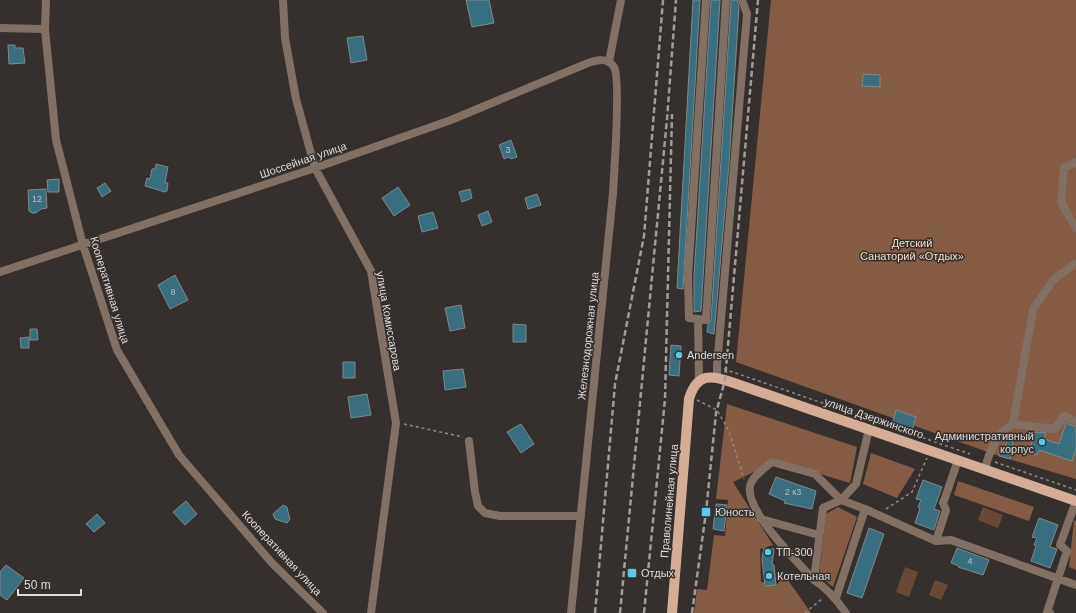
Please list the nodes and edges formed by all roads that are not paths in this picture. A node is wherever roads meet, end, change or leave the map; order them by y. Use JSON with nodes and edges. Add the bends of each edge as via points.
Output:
{"nodes":[{"id":1,"x":46,"y":0,"type":"edge"},
{"id":2,"x":283,"y":0,"type":"edge"},
{"id":3,"x":621,"y":0,"type":"edge"},
{"id":4,"x":706,"y":0,"type":"edge"},
{"id":5,"x":726,"y":0,"type":"edge"},
{"id":6,"x":742,"y":0,"type":"edge"},
{"id":7,"x":0,"y":28,"type":"edge"},
{"id":8,"x":45,"y":29,"type":"junction"},
{"id":9,"x":609,"y":62,"type":"junction"},
{"id":10,"x":1076,"y":162,"type":"edge"},
{"id":11,"x":315,"y":168,"type":"junction"},
{"id":12,"x":1076,"y":228,"type":"edge"},
{"id":13,"x":83,"y":244,"type":"junction"},
{"id":14,"x":1076,"y":263,"type":"edge"},
{"id":15,"x":0,"y":272,"type":"edge"},
{"id":16,"x":698,"y":319,"type":"junction"},
{"id":17,"x":717,"y":377,"type":"junction"},
{"id":18,"x":699,"y":381,"type":"junction"},
{"id":19,"x":1076,"y":421,"type":"edge"},
{"id":20,"x":1013,"y":424,"type":"junction"},
{"id":21,"x":869,"y":429,"type":"junction"},
{"id":22,"x":469,"y":441,"type":"road end"},
{"id":23,"x":958,"y":460,"type":"junction"},
{"id":24,"x":986,"y":465,"type":"junction"},
{"id":25,"x":841,"y":500,"type":"junction"},
{"id":26,"x":1076,"y":501,"type":"edge"},
{"id":27,"x":866,"y":509,"type":"junction"},
{"id":28,"x":581,"y":516,"type":"junction"},
{"id":29,"x":760,"y":518,"type":"junction"},
{"id":30,"x":819,"y":535,"type":"junction"},
{"id":31,"x":936,"y":541,"type":"junction"},
{"id":32,"x":1057,"y":579,"type":"junction"},
{"id":33,"x":814,"y":580,"type":"junction"},
{"id":34,"x":1076,"y":585,"type":"edge"},
{"id":35,"x":833,"y":595,"type":"junction"},
{"id":36,"x":322,"y":613,"type":"edge"},
{"id":37,"x":371,"y":613,"type":"edge"},
{"id":38,"x":571,"y":613,"type":"edge"},
{"id":39,"x":672,"y":613,"type":"edge"},
{"id":40,"x":846,"y":613,"type":"edge"},
{"id":41,"x":1050,"y":613,"type":"edge"}],
"edges":[{"from":1,"to":8,"type":"street","name":"Кооперативная улица"},
{"from":2,"to":11,"type":"street","name":"улица Комиссарова","via":[[285,38],[296,99]]},
{"from":3,"to":9,"type":"street"},
{"from":4,"to":16,"type":"street","via":[[688,277],[689,318]]},
{"from":5,"to":16,"type":"street","via":[[706,320]]},
{"from":6,"to":17,"type":"street","via":[[748,14]]},
{"from":7,"to":8,"type":"street"},
{"from":8,"to":13,"type":"street","name":"Кооперативная улица","via":[[56,140]]},
{"from":9,"to":11,"type":"street","name":"Шоссейная улица","via":[[602,60],[588,63],[451,120]]},
{"from":9,"to":28,"type":"street","name":"Железнодорожная улица","via":[[616,72],[613,193]]},
{"from":10,"to":12,"type":"street","via":[[1064,168],[1062,202]]},
{"from":11,"to":13,"type":"street","name":"Шоссейная улица"},
{"from":11,"to":37,"type":"street","name":"улица Комиссарова","via":[[371,271],[396,423]]},
{"from":13,"to":15,"type":"street","name":"Шоссейная улица"},
{"from":13,"to":36,"type":"street","name":"Кооперативная улица","via":[[117,350],[179,455],[272,563]]},
{"from":14,"to":20,"type":"street","via":[[1054,279],[1033,309]]},
{"from":16,"to":18,"type":"street"},
{"from":17,"to":18,"type":"main road","via":[[710,376]]},
{"from":17,"to":21,"type":"main road","name":"улица Дзержинского"},
{"from":18,"to":39,"type":"main road","name":"Праволинейная улица","via":[[694,396]]},
{"from":19,"to":20,"type":"street","via":[[1064,416],[1055,429]]},
{"from":20,"to":24,"type":"street","via":[[1002,432],[989,453]]},
{"from":21,"to":23,"type":"main road","name":"улица Дзержинского"},
{"from":21,"to":25,"type":"street","via":[[856,484]]},
{"from":22,"to":28,"type":"street","via":[[478,506],[485,513],[500,516]]},
{"from":23,"to":24,"type":"main road","name":"улица Дзержинского"},
{"from":23,"to":31,"type":"street","via":[[943,504],[946,510]]},
{"from":24,"to":26,"type":"main road","name":"улица Дзержинского"},
{"from":25,"to":27,"type":"street"},
{"from":25,"to":29,"type":"street","via":[[815,474],[772,462],[751,481],[749,496]]},
{"from":25,"to":30,"type":"street","via":[[822,508]]},
{"from":26,"to":32,"type":"street","via":[[1060,545],[1067,551]]},
{"from":27,"to":31,"type":"street"},
{"from":27,"to":35,"type":"street"},
{"from":28,"to":38,"type":"street","name":"Железнодорожная улица"},
{"from":29,"to":30,"type":"street"},
{"from":29,"to":33,"type":"street"},
{"from":30,"to":33,"type":"street"},
{"from":31,"to":32,"type":"street","via":[[952,540]]},
{"from":32,"to":34,"type":"street"},
{"from":32,"to":41,"type":"street","via":[[1047,612]]},
{"from":33,"to":35,"type":"street"},
{"from":35,"to":40,"type":"street"}]}
